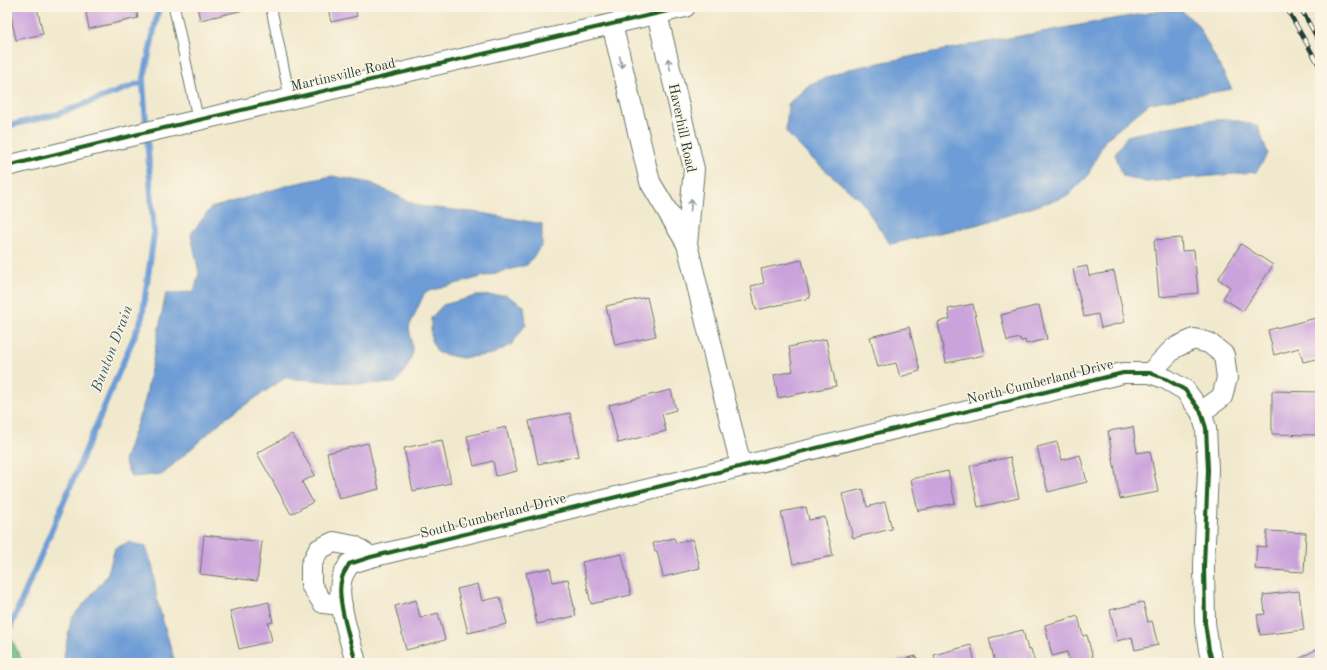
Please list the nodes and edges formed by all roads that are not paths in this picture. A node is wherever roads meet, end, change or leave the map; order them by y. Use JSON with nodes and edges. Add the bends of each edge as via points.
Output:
{"nodes":[{"id":1,"x":174,"y":7,"type":"edge"},
{"id":2,"x":271,"y":7,"type":"edge"},
{"id":3,"x":685,"y":7,"type":"edge"},
{"id":4,"x":657,"y":14,"type":"junction"},
{"id":5,"x":612,"y":24,"type":"junction"},
{"id":6,"x":290,"y":99,"type":"junction"},
{"id":7,"x":198,"y":120,"type":"junction"},
{"id":8,"x":7,"y":166,"type":"edge"},
{"id":9,"x":687,"y":244,"type":"junction"},
{"id":10,"x":1150,"y":373,"type":"junction"},
{"id":11,"x":1201,"y":412,"type":"junction"},
{"id":12,"x":742,"y":466,"type":"junction"},
{"id":13,"x":371,"y":557,"type":"junction"},
{"id":14,"x":342,"y":605,"type":"junction"},
{"id":15,"x":356,"y":663,"type":"edge"},
{"id":16,"x":1213,"y":663,"type":"edge"}],
"edges":[{"from":1,"to":7,"type":"lane"},
{"from":2,"to":6,"type":"lane"},
{"from":3,"to":4,"type":"street","name":"Martinsville Road"},
{"from":4,"to":5,"type":"street","name":"Martinsville Road"},
{"from":9,"to":4,"type":"street","name":"Haverhill Road","one_way":true,"via":[[694,169]]},
{"from":5,"to":6,"type":"street","name":"Martinsville Road"},
{"from":5,"to":9,"type":"street","name":"Haverhill Road","one_way":true,"via":[[650,182]]},
{"from":6,"to":7,"type":"street","name":"Martinsville Road"},
{"from":7,"to":8,"type":"street","name":"Martinsville Road"},
{"from":9,"to":12,"type":"street","name":"Haverhill Road"},
{"from":10,"to":11,"type":"street","name":"North Cumberland Drive","via":[[1184,390]]},
{"from":10,"to":11,"type":"street","via":[[1174,348],[1194,339],[1209,343],[1224,355],[1227,378],[1222,397]]},
{"from":10,"to":12,"type":"street","name":"North Cumberland Drive","via":[[1123,373]]},
{"from":11,"to":16,"type":"street","name":"North Cumberland Drive","via":[[1206,428],[1208,470],[1204,566],[1205,623]]},
{"from":12,"to":13,"type":"street","name":"South Cumberland Drive"},
{"from":13,"to":14,"type":"street","name":"South Cumberland Drive","via":[[349,564],[340,589]]},
{"from":13,"to":14,"type":"street","via":[[354,546],[334,542],[319,549],[311,565],[310,585],[323,603]]},
{"from":14,"to":15,"type":"street","name":"South Cumberland Drive"}]}
